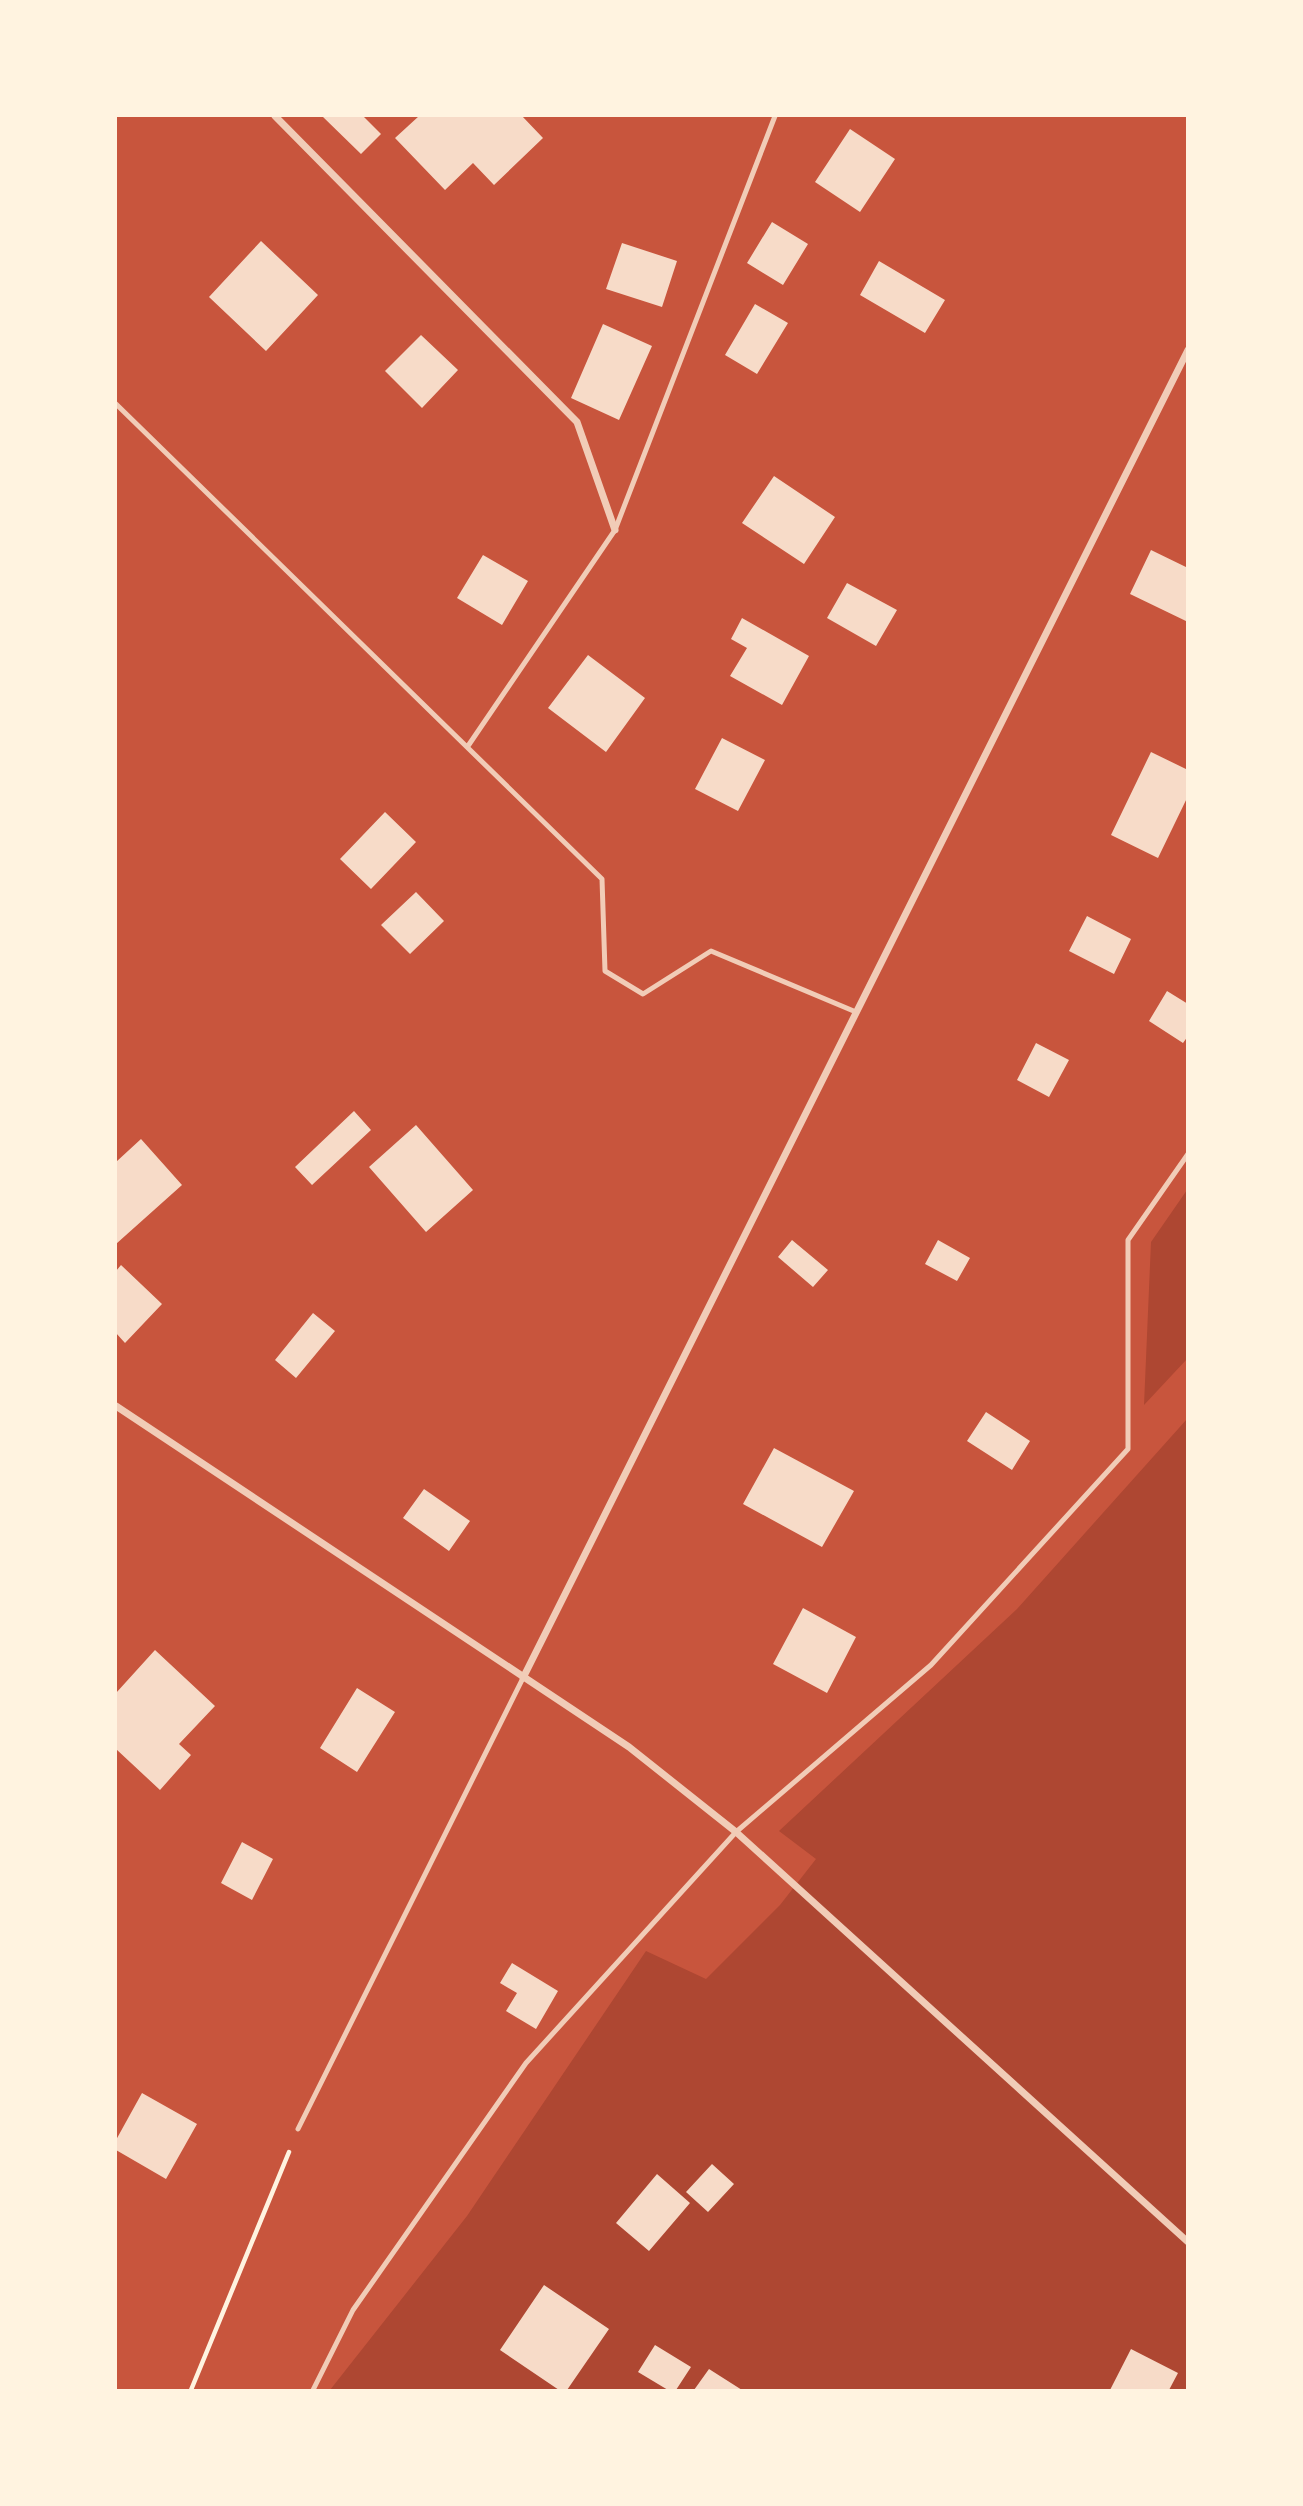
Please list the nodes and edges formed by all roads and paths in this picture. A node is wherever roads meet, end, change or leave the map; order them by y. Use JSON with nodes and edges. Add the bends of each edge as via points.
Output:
{"nodes":[{"id":1,"x":275,"y":116,"type":"edge"},
{"id":2,"x":775,"y":116,"type":"edge"},
{"id":3,"x":1188,"y":350,"type":"edge"},
{"id":4,"x":116,"y":404,"type":"edge"},
{"id":5,"x":615,"y":530,"type":"junction"},
{"id":6,"x":468,"y":746,"type":"junction"},
{"id":7,"x":856,"y":1012,"type":"junction"},
{"id":8,"x":1188,"y":1154,"type":"edge"},
{"id":9,"x":116,"y":1406,"type":"edge"},
{"id":10,"x":523,"y":1678,"type":"junction"},
{"id":11,"x":736,"y":1832,"type":"junction"},
{"id":12,"x":298,"y":2129,"type":"joint"},
{"id":13,"x":1188,"y":2242,"type":"edge"},
{"id":14,"x":191,"y":2390,"type":"edge"},
{"id":15,"x":313,"y":2390,"type":"edge"}],
"edges":[{"from":1,"to":5,"type":"street","via":[[577,422]]},
{"from":2,"to":5,"type":"lane"},
{"from":3,"to":7,"type":"street"},
{"from":4,"to":6,"type":"lane"},
{"from":5,"to":6,"type":"lane"},
{"from":6,"to":7,"type":"lane","via":[[602,879],[605,971],[643,994],[711,950]]},
{"from":7,"to":10,"type":"street"},
{"from":8,"to":11,"type":"lane","via":[[1128,1240],[1128,1449],[931,1665]]},
{"from":9,"to":10,"type":"street"},
{"from":10,"to":11,"type":"street","via":[[629,1747]]},
{"from":10,"to":12,"type":"lane"},
{"from":11,"to":13,"type":"street"},
{"from":11,"to":15,"type":"lane","via":[[526,2063],[353,2310]]},
{"from":12,"to":14,"type":"path"}]}
